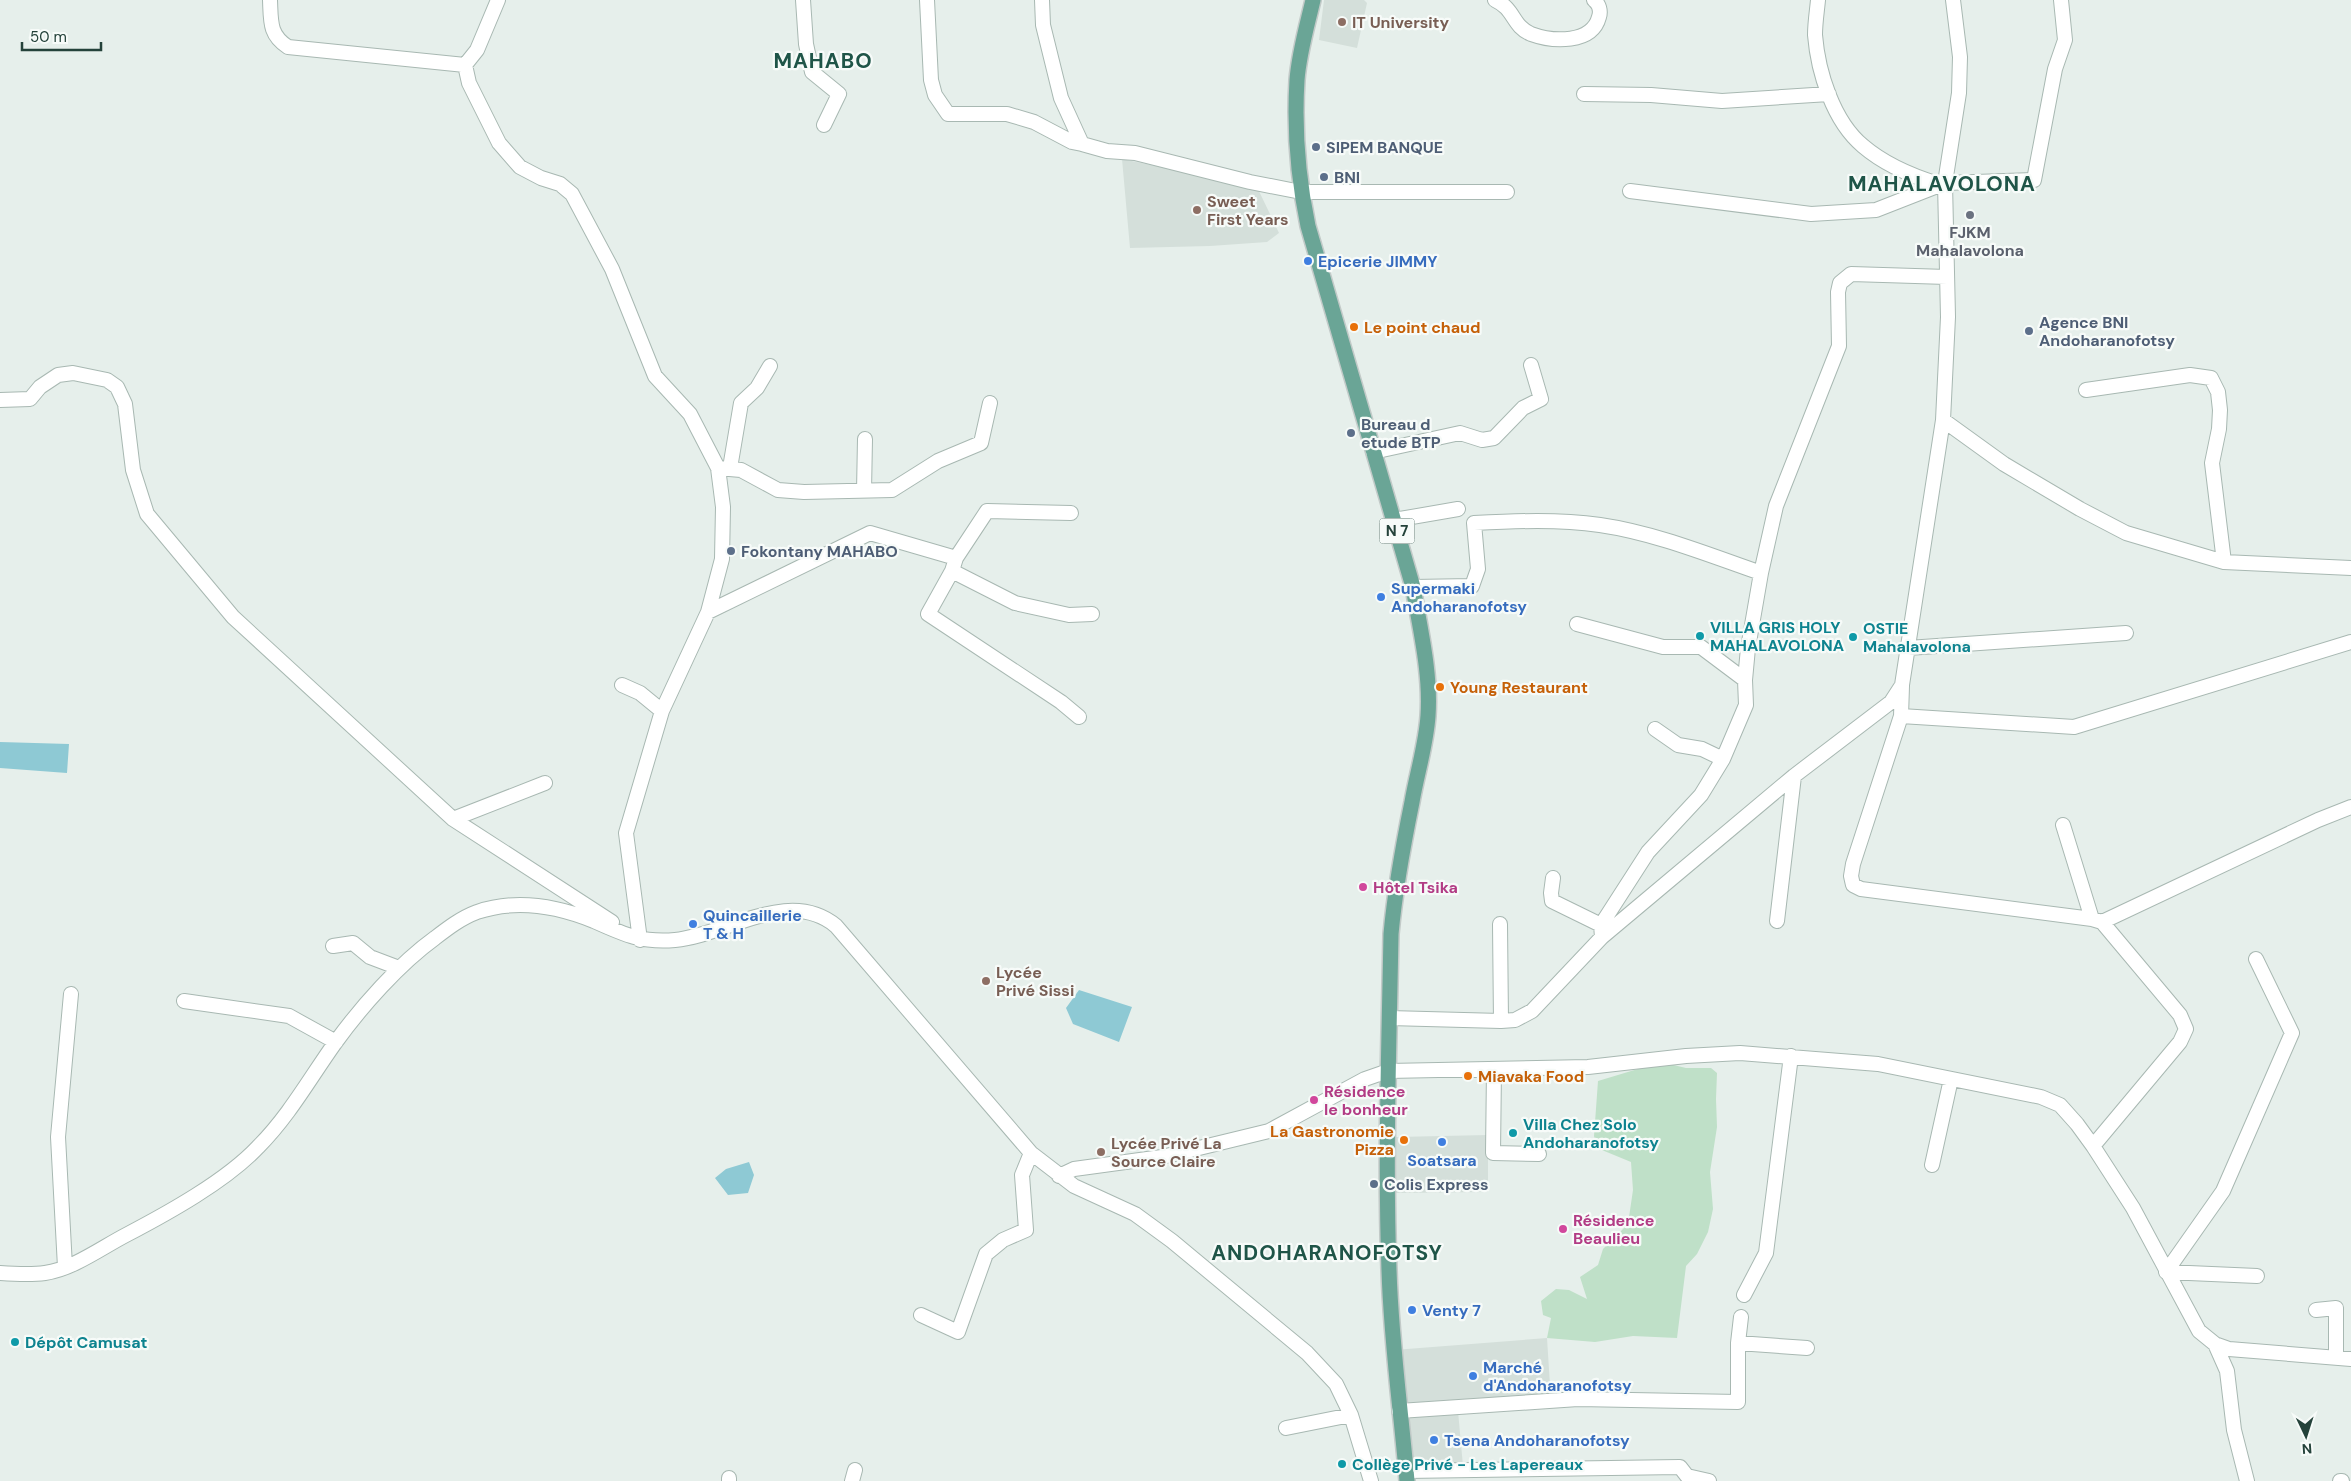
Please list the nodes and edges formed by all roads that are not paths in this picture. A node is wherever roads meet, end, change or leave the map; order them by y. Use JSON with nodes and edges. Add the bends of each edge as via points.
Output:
{"nodes":[{"id":1,"x":270,"y":0,"type":"edge"},
{"id":2,"x":498,"y":0,"type":"edge"},
{"id":3,"x":803,"y":0,"type":"edge"},
{"id":4,"x":927,"y":0,"type":"edge"},
{"id":5,"x":1042,"y":0,"type":"edge"},
{"id":6,"x":1313,"y":0,"type":"edge"},
{"id":7,"x":1495,"y":0,"type":"edge"},
{"id":8,"x":1594,"y":0,"type":"edge"},
{"id":9,"x":1818,"y":0,"type":"edge"},
{"id":10,"x":1953,"y":0,"type":"edge"},
{"id":11,"x":2062,"y":0,"type":"edge"},
{"id":12,"x":466,"y":66,"type":"junction"},
{"id":13,"x":1584,"y":94,"type":"dead end"},
{"id":14,"x":1829,"y":94,"type":"junction"},
{"id":15,"x":824,"y":126,"type":"dead end"},
{"id":16,"x":1082,"y":144,"type":"junction"},
{"id":17,"x":1942,"y":184,"type":"junction"},
{"id":18,"x":1630,"y":190,"type":"dead end"},
{"id":19,"x":1301,"y":192,"type":"junction"},
{"id":20,"x":1507,"y":192,"type":"dead end"},
{"id":21,"x":1947,"y":277,"type":"junction"},
{"id":22,"x":1532,"y":365,"type":"dead end"},
{"id":23,"x":770,"y":366,"type":"dead end"},
{"id":24,"x":2086,"y":390,"type":"dead end"},
{"id":25,"x":0,"y":400,"type":"edge"},
{"id":26,"x":990,"y":403,"type":"dead end"},
{"id":27,"x":1943,"y":420,"type":"junction"},
{"id":28,"x":865,"y":439,"type":"dead end"},
{"id":29,"x":1373,"y":452,"type":"junction"},
{"id":30,"x":724,"y":468,"type":"junction"},
{"id":31,"x":864,"y":491,"type":"junction"},
{"id":32,"x":1458,"y":509,"type":"dead end"},
{"id":33,"x":1070,"y":513,"type":"dead end"},
{"id":34,"x":1394,"y":520,"type":"junction"},
{"id":35,"x":2224,"y":562,"type":"junction"},
{"id":36,"x":954,"y":565,"type":"junction"},
{"id":37,"x":2351,"y":568,"type":"edge"},
{"id":38,"x":1761,"y":573,"type":"junction"},
{"id":39,"x":1413,"y":587,"type":"junction"},
{"id":40,"x":708,"y":612,"type":"junction"},
{"id":41,"x":1092,"y":614,"type":"dead end"},
{"id":42,"x":1577,"y":624,"type":"dead end"},
{"id":43,"x":2126,"y":633,"type":"dead end"},
{"id":44,"x":2351,"y":642,"type":"edge"},
{"id":45,"x":1908,"y":648,"type":"junction"},
{"id":46,"x":1745,"y":680,"type":"junction"},
{"id":47,"x":622,"y":685,"type":"dead end"},
{"id":48,"x":1902,"y":685,"type":"junction"},
{"id":49,"x":662,"y":711,"type":"junction"},
{"id":50,"x":1079,"y":716,"type":"dead end"},
{"id":51,"x":1901,"y":716,"type":"junction"},
{"id":52,"x":1655,"y":729,"type":"dead end"},
{"id":53,"x":1723,"y":759,"type":"junction"},
{"id":54,"x":1794,"y":776,"type":"junction"},
{"id":55,"x":545,"y":783,"type":"dead end"},
{"id":56,"x":2351,"y":807,"type":"edge"},
{"id":57,"x":453,"y":819,"type":"junction"},
{"id":58,"x":2063,"y":825,"type":"dead end"},
{"id":59,"x":1554,"y":878,"type":"dead end"},
{"id":60,"x":1778,"y":921,"type":"dead end"},
{"id":61,"x":2097,"y":921,"type":"junction"},
{"id":62,"x":1500,"y":924,"type":"dead end"},
{"id":63,"x":1601,"y":931,"type":"junction"},
{"id":64,"x":640,"y":940,"type":"junction"},
{"id":65,"x":333,"y":946,"type":"dead end"},
{"id":66,"x":2256,"y":959,"type":"dead end"},
{"id":67,"x":399,"y":968,"type":"junction"},
{"id":68,"x":72,"y":994,"type":"dead end"},
{"id":69,"x":184,"y":1001,"type":"dead end"},
{"id":70,"x":1389,"y":1018,"type":"junction"},
{"id":71,"x":1501,"y":1021,"type":"junction"},
{"id":72,"x":336,"y":1042,"type":"junction"},
{"id":73,"x":1791,"y":1056,"type":"junction"},
{"id":74,"x":1494,"y":1069,"type":"junction"},
{"id":75,"x":1388,"y":1071,"type":"junction"},
{"id":76,"x":1951,"y":1078,"type":"junction"},
{"id":77,"x":2093,"y":1146,"type":"junction"},
{"id":78,"x":1031,"y":1153,"type":"junction"},
{"id":79,"x":1538,"y":1154,"type":"dead end"},
{"id":80,"x":1932,"y":1165,"type":"dead end"},
{"id":81,"x":1059,"y":1176,"type":"junction"},
{"id":82,"x":65,"y":1267,"type":"junction"},
{"id":83,"x":2166,"y":1272,"type":"junction"},
{"id":84,"x":0,"y":1273,"type":"edge"},
{"id":85,"x":2256,"y":1276,"type":"dead end"},
{"id":86,"x":1744,"y":1295,"type":"dead end"},
{"id":87,"x":2316,"y":1310,"type":"dead end"},
{"id":88,"x":921,"y":1315,"type":"dead end"},
{"id":89,"x":1741,"y":1317,"type":"dead end"},
{"id":90,"x":1738,"y":1343,"type":"junction"},
{"id":91,"x":2214,"y":1344,"type":"junction"},
{"id":92,"x":1807,"y":1348,"type":"dead end"},
{"id":93,"x":2336,"y":1358,"type":"junction"},
{"id":94,"x":2351,"y":1359,"type":"edge"},
{"id":95,"x":1399,"y":1411,"type":"junction"},
{"id":96,"x":1351,"y":1415,"type":"junction"},
{"id":97,"x":1286,"y":1428,"type":"dead end"},
{"id":98,"x":1407,"y":1476,"type":"edge"},
{"id":99,"x":1371,"y":1481,"type":"edge"},
{"id":100,"x":1709,"y":1481,"type":"edge"},
{"id":101,"x":2247,"y":1481,"type":"edge"}],
"edges":[{"from":1,"to":12,"type":"street","via":[[272,29],[278,40],[288,47]]},
{"from":2,"to":12,"type":"street","via":[[477,50]]},
{"from":3,"to":15,"type":"street","via":[[812,72],[839,94]]},
{"from":4,"to":16,"type":"street","via":[[931,80],[935,95],[948,114],[1007,114],[1034,122]]},
{"from":5,"to":16,"type":"street","via":[[1043,25],[1061,98]]},
{"from":6,"to":19,"type":"main road","number":"N 7","via":[[1297,78],[1297,158]]},
{"from":7,"to":8,"type":"street","via":[[1510,9],[1522,28],[1549,39],[1584,35],[1596,27],[1600,13]]},
{"from":9,"to":14,"type":"street","via":[[1815,32],[1818,57]]},
{"from":10,"to":17,"type":"street","via":[[1960,57],[1960,92]]},
{"from":11,"to":17,"type":"street","via":[[2065,40],[2055,69],[2034,180]]},
{"from":12,"to":30,"type":"street","via":[[469,83],[499,143],[520,167],[560,184],[572,194],[612,269],[655,376],[690,414]]},
{"from":13,"to":14,"type":"street","via":[[1722,101]]},
{"from":14,"to":17,"type":"street","via":[[1845,125],[1862,145],[1918,178]]},
{"from":16,"to":19,"type":"street","via":[[1107,151],[1136,153]]},
{"from":17,"to":18,"type":"street","via":[[1876,210],[1811,214]]},
{"from":17,"to":21,"type":"street"},
{"from":19,"to":20,"type":"street"},
{"from":19,"to":29,"type":"main road","number":"N 7"},
{"from":21,"to":27,"type":"street"},
{"from":21,"to":38,"type":"street","via":[[1851,274],[1840,283],[1839,346],[1776,506]]},
{"from":22,"to":29,"type":"street","via":[[1541,399],[1523,408],[1494,438],[1482,440],[1460,433]]},
{"from":23,"to":30,"type":"street","via":[[757,388],[741,403]]},
{"from":24,"to":35,"type":"street","via":[[2190,375],[2211,378],[2218,392],[2220,410],[2212,463]]},
{"from":25,"to":57,"type":"street","via":[[30,399],[40,387],[58,375],[73,372],[107,380],[117,387],[125,404],[133,470],[147,514],[233,617]]},
{"from":26,"to":31,"type":"street","via":[[981,443],[938,462],[892,490]]},
{"from":27,"to":35,"type":"street","via":[[2004,464],[2126,533]]},
{"from":27,"to":45,"type":"street"},
{"from":28,"to":31,"type":"street"},
{"from":29,"to":34,"type":"main road","number":"N 7"},
{"from":30,"to":31,"type":"street","via":[[741,470],[778,490]]},
{"from":30,"to":40,"type":"street","via":[[722,559]]},
{"from":32,"to":34,"type":"street"},
{"from":33,"to":36,"type":"street","via":[[987,511]]},
{"from":34,"to":39,"type":"main road","number":"N 7"},
{"from":35,"to":37,"type":"street"},
{"from":36,"to":40,"type":"street","via":[[870,533]]},
{"from":36,"to":41,"type":"street","via":[[1015,603],[1069,616]]},
{"from":36,"to":50,"type":"street","via":[[928,614]]},
{"from":38,"to":39,"type":"street","via":[[1659,539],[1600,525],[1533,519],[1474,524],[1478,569],[1472,586]]},
{"from":38,"to":46,"type":"street"},
{"from":39,"to":70,"type":"main road","number":"N 7","via":[[1422,639],[1428,713],[1393,906]]},
{"from":40,"to":49,"type":"street"},
{"from":42,"to":46,"type":"street","via":[[1663,647],[1701,647]]},
{"from":43,"to":45,"type":"street"},
{"from":44,"to":51,"type":"street","via":[[2074,727]]},
{"from":45,"to":48,"type":"street"},
{"from":46,"to":53,"type":"street","via":[[1746,706]]},
{"from":47,"to":49,"type":"street","via":[[640,693]]},
{"from":48,"to":51,"type":"street"},
{"from":48,"to":54,"type":"street","via":[[1891,702]]},
{"from":49,"to":64,"type":"street","via":[[626,833]]},
{"from":51,"to":61,"type":"street","via":[[1852,864],[1854,885],[1870,891]]},
{"from":52,"to":53,"type":"street","via":[[1678,745],[1702,749]]},
{"from":53,"to":63,"type":"street","via":[[1701,795],[1648,852]]},
{"from":54,"to":60,"type":"street"},
{"from":54,"to":63,"type":"street"},
{"from":55,"to":57,"type":"street"},
{"from":56,"to":61,"type":"street"},
{"from":57,"to":64,"type":"street"},
{"from":58,"to":61,"type":"street"},
{"from":59,"to":63,"type":"street","via":[[1552,901]]},
{"from":61,"to":77,"type":"street","via":[[2180,1016],[2186,1029],[2180,1042]]},
{"from":62,"to":71,"type":"street"},
{"from":63,"to":71,"type":"street","via":[[1532,1011],[1515,1020]]},
{"from":64,"to":67,"type":"street","via":[[592,920],[541,906],[498,906],[475,913],[452,926]]},
{"from":64,"to":78,"type":"street","via":[[678,940],[707,934],[783,910],[798,910],[826,918]]},
{"from":65,"to":67,"type":"street","via":[[353,943],[370,957]]},
{"from":66,"to":83,"type":"street","via":[[2292,1033],[2223,1191]]},
{"from":67,"to":72,"type":"street"},
{"from":68,"to":82,"type":"street","via":[[58,1137]]},
{"from":69,"to":72,"type":"street","via":[[289,1016]]},
{"from":70,"to":71,"type":"street"},
{"from":70,"to":75,"type":"main road","number":"N 7"},
{"from":72,"to":82,"type":"street","via":[[282,1120],[234,1171],[137,1230]]},
{"from":73,"to":74,"type":"street","via":[[1740,1053],[1588,1067]]},
{"from":73,"to":76,"type":"street","via":[[1878,1064]]},
{"from":73,"to":86,"type":"street","via":[[1766,1253]]},
{"from":74,"to":75,"type":"street"},
{"from":74,"to":79,"type":"street","via":[[1494,1154]]},
{"from":75,"to":81,"type":"street","via":[[1365,1079],[1269,1131],[1162,1157],[1074,1169]]},
{"from":75,"to":95,"type":"main road","number":"N 7","via":[[1389,1271]]},
{"from":76,"to":77,"type":"street","via":[[2027,1093],[2060,1104]]},
{"from":76,"to":80,"type":"street"},
{"from":77,"to":83,"type":"street","via":[[2133,1208]]},
{"from":78,"to":81,"type":"street"},
{"from":78,"to":88,"type":"street","via":[[1022,1175],[1026,1230],[1003,1240],[986,1254],[958,1332]]},
{"from":81,"to":96,"type":"street","via":[[1135,1214],[1172,1240],[1307,1353],[1336,1384]]},
{"from":82,"to":84,"type":"street","via":[[47,1273]]},
{"from":83,"to":85,"type":"street"},
{"from":83,"to":91,"type":"street","via":[[2199,1331]]},
{"from":87,"to":93,"type":"street","via":[[2336,1308]]},
{"from":89,"to":90,"type":"street"},
{"from":90,"to":92,"type":"street"},
{"from":90,"to":95,"type":"street","via":[[1738,1402],[1578,1399]]},
{"from":91,"to":93,"type":"street","via":[[2229,1349]]},
{"from":91,"to":101,"type":"street","via":[[2227,1371],[2234,1430]]},
{"from":93,"to":94,"type":"street"},
{"from":95,"to":98,"type":"main road","number":"N 7"},
{"from":96,"to":97,"type":"street"},
{"from":96,"to":99,"type":"street"},
{"from":98,"to":100,"type":"street","via":[[1680,1467],[1687,1476]]}]}
